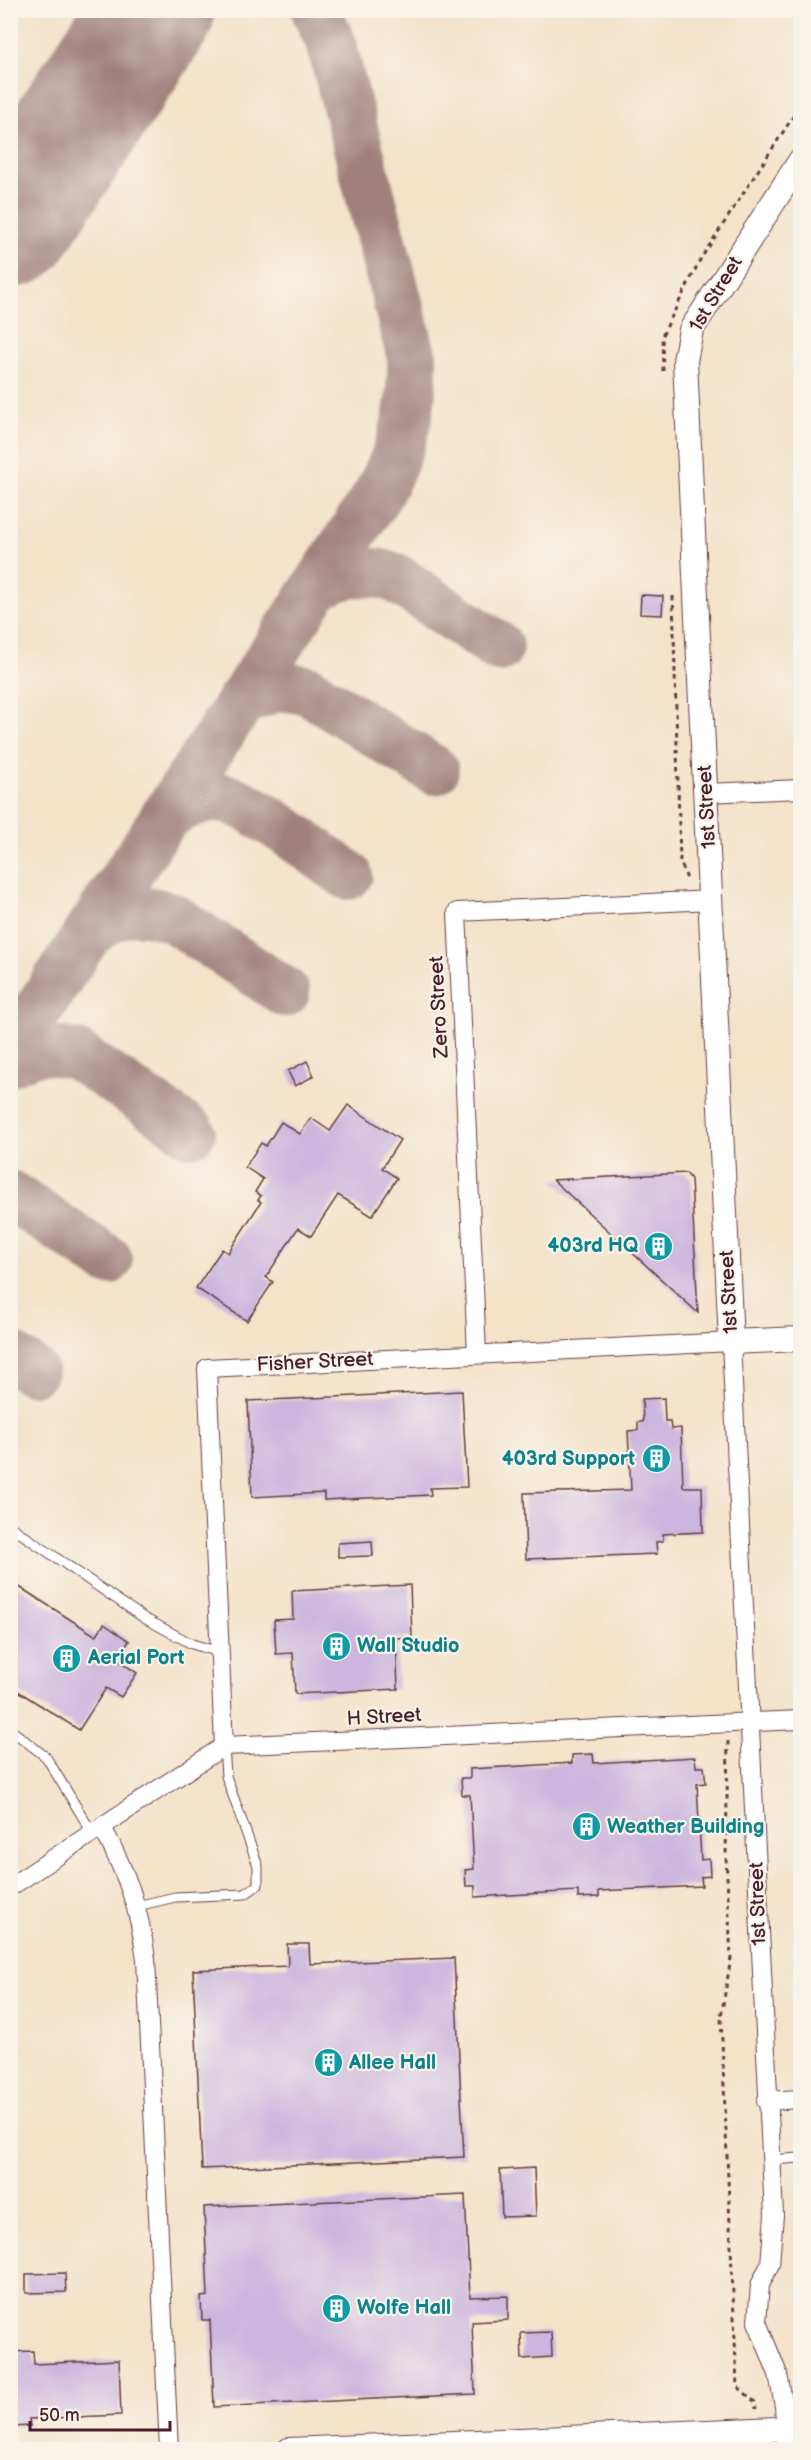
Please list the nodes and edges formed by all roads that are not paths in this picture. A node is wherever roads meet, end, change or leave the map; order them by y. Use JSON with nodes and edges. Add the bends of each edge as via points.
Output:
{"nodes":[{"id":1,"x":801,"y":161,"type":"edge"},
{"id":2,"x":801,"y":789,"type":"edge"},
{"id":3,"x":706,"y":793,"type":"junction"},
{"id":4,"x":712,"y":900,"type":"junction"},
{"id":5,"x":801,"y":1338,"type":"edge"},
{"id":6,"x":731,"y":1342,"type":"junction"},
{"id":7,"x":477,"y":1354,"type":"junction"},
{"id":8,"x":10,"y":1526,"type":"edge"},
{"id":9,"x":219,"y":1652,"type":"junction"},
{"id":10,"x":801,"y":1720,"type":"edge"},
{"id":11,"x":751,"y":1723,"type":"junction"},
{"id":12,"x":10,"y":1729,"type":"edge"},
{"id":13,"x":224,"y":1746,"type":"junction"},
{"id":14,"x":97,"y":1831,"type":"junction"},
{"id":15,"x":10,"y":1887,"type":"edge"},
{"id":16,"x":137,"y":1906,"type":"junction"},
{"id":17,"x":801,"y":2099,"type":"edge"},
{"id":18,"x":766,"y":2101,"type":"junction"},
{"id":19,"x":801,"y":2158,"type":"edge"},
{"id":20,"x":770,"y":2160,"type":"junction"},
{"id":21,"x":792,"y":2435,"type":"edge"},
{"id":22,"x":386,"y":2448,"type":"edge"},
{"id":23,"x":169,"y":2450,"type":"edge"},
{"id":24,"x":289,"y":2450,"type":"edge"}],
"edges":[{"from":1,"to":3,"type":"street","name":"1st Street","via":[[691,330],[685,361]]},
{"from":2,"to":3,"type":"street"},
{"from":3,"to":4,"type":"street","name":"1st Street"},
{"from":4,"to":6,"type":"street","name":"1st Street"},
{"from":4,"to":7,"type":"street","name":"Zero Street","via":[[457,912]]},
{"from":5,"to":6,"type":"street","name":"Fisher Street"},
{"from":6,"to":7,"type":"street","name":"Fisher Street"},
{"from":6,"to":11,"type":"street","name":"1st Street"},
{"from":7,"to":9,"type":"street","name":"Fisher Street","via":[[207,1368]]},
{"from":8,"to":9,"type":"lane","via":[[144,1617],[192,1644]]},
{"from":9,"to":13,"type":"street","name":"Fisher Street"},
{"from":10,"to":11,"type":"street","name":"H Street"},
{"from":11,"to":13,"type":"street","name":"H Street"},
{"from":11,"to":18,"type":"street","name":"1st Street"},
{"from":12,"to":14,"type":"lane","via":[[46,1757]]},
{"from":13,"to":14,"type":"street"},
{"from":13,"to":16,"type":"lane","via":[[226,1776],[258,1866],[258,1885],[245,1894],[174,1897]]},
{"from":14,"to":15,"type":"street"},
{"from":14,"to":16,"type":"street"},
{"from":16,"to":23,"type":"street","via":[[146,1959]]},
{"from":17,"to":18,"type":"street"},
{"from":18,"to":20,"type":"street","name":"1st Street"},
{"from":19,"to":20,"type":"lane"},
{"from":20,"to":21,"type":"street","name":"1st Street","via":[[774,2236],[770,2265],[760,2285],[757,2322],[778,2374]]},
{"from":21,"to":22,"type":"street","via":[[757,2429]]},
{"from":22,"to":24,"type":"street"}]}
